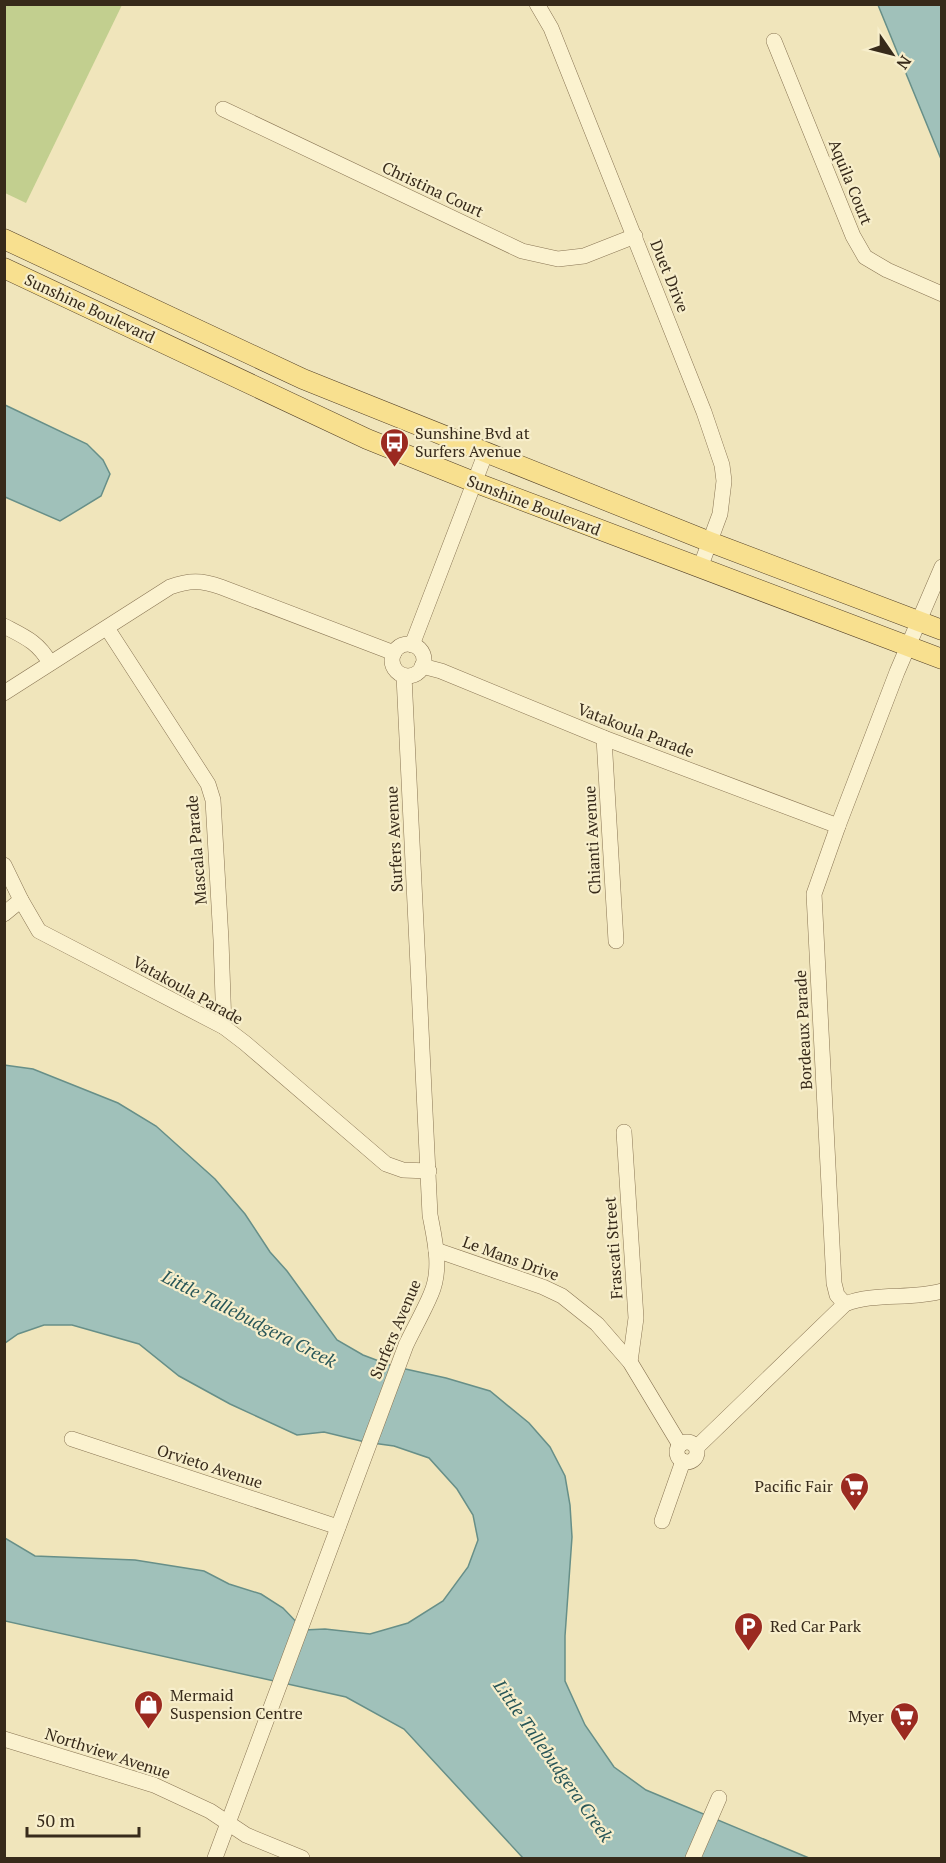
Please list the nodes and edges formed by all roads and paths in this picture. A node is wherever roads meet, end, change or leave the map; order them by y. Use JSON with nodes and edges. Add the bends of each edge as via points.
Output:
{"nodes":[{"id":1,"x":537,"y":4,"type":"edge"},
{"id":2,"x":774,"y":41,"type":"dead end"},
{"id":3,"x":222,"y":109,"type":"dead end"},
{"id":4,"x":635,"y":236,"type":"junction"},
{"id":5,"x":4,"y":239,"type":"edge"},
{"id":6,"x":4,"y":268,"type":"edge"},
{"id":7,"x":942,"y":294,"type":"edge"},
{"id":8,"x":486,"y":452,"type":"junction"},
{"id":9,"x":474,"y":482,"type":"junction"},
{"id":10,"x":710,"y":542,"type":"junction"},
{"id":11,"x":942,"y":567,"type":"edge"},
{"id":12,"x":700,"y":568,"type":"junction"},
{"id":13,"x":918,"y":621,"type":"junction"},
{"id":14,"x":4,"y":626,"type":"edge"},
{"id":15,"x":107,"y":628,"type":"junction"},
{"id":16,"x":942,"y":630,"type":"edge"},
{"id":17,"x":412,"y":645,"type":"junction"},
{"id":18,"x":908,"y":646,"type":"junction"},
{"id":19,"x":394,"y":653,"type":"junction"},
{"id":20,"x":942,"y":659,"type":"edge"},
{"id":21,"x":50,"y":663,"type":"junction"},
{"id":22,"x":422,"y":666,"type":"junction"},
{"id":23,"x":404,"y":676,"type":"junction"},
{"id":24,"x":4,"y":693,"type":"edge"},
{"id":25,"x":604,"y":738,"type":"junction"},
{"id":26,"x":838,"y":826,"type":"junction"},
{"id":27,"x":4,"y":865,"type":"edge"},
{"id":28,"x":21,"y":900,"type":"junction"},
{"id":29,"x":4,"y":914,"type":"edge"},
{"id":30,"x":616,"y":941,"type":"dead end"},
{"id":31,"x":224,"y":1027,"type":"junction"},
{"id":32,"x":624,"y":1132,"type":"dead end"},
{"id":33,"x":429,"y":1171,"type":"junction"},
{"id":34,"x":436,"y":1250,"type":"junction"},
{"id":35,"x":942,"y":1291,"type":"edge"},
{"id":36,"x":845,"y":1304,"type":"junction"},
{"id":37,"x":630,"y":1362,"type":"junction"},
{"id":38,"x":72,"y":1439,"type":"dead end"},
{"id":39,"x":680,"y":1445,"type":"junction"},
{"id":40,"x":697,"y":1447,"type":"junction"},
{"id":41,"x":683,"y":1461,"type":"junction"},
{"id":42,"x":662,"y":1521,"type":"dead end"},
{"id":43,"x":338,"y":1527,"type":"junction"},
{"id":44,"x":4,"y":1739,"type":"edge"},
{"id":45,"x":719,"y":1798,"type":"dead end"},
{"id":46,"x":229,"y":1823,"type":"junction"},
{"id":47,"x":215,"y":1858,"type":"edge"},
{"id":48,"x":302,"y":1858,"type":"edge"},
{"id":49,"x":693,"y":1858,"type":"edge"}],
"edges":[{"from":1,"to":4,"type":"street","name":"Duet Drive","via":[[551,28]]},
{"from":2,"to":7,"type":"street","name":"Aquila Court","via":[[865,257]]},
{"from":3,"to":4,"type":"street","name":"Christina Court","via":[[522,251],[558,259],[584,256]]},
{"from":4,"to":10,"type":"street","name":"Duet Drive","via":[[722,465],[721,506]]},
{"from":5,"to":8,"type":"main road","name":"Sunshine Boulevard","via":[[303,379]]},
{"from":6,"to":9,"type":"main road","name":"Sunshine Boulevard","via":[[367,440]]},
{"from":8,"to":9,"type":"street"},
{"from":8,"to":10,"type":"main road","name":"Sunshine Boulevard"},
{"from":9,"to":12,"type":"main road","name":"Sunshine Boulevard"},
{"from":9,"to":17,"type":"street"},
{"from":10,"to":12,"type":"street","name":"Duet Drive"},
{"from":10,"to":13,"type":"main road","name":"Sunshine Boulevard"},
{"from":11,"to":13,"type":"street","name":"Bordeaux Parade"},
{"from":12,"to":18,"type":"main road","name":"Sunshine Boulevard"},
{"from":13,"to":16,"type":"main road","name":"Sunshine Boulevard"},
{"from":13,"to":18,"type":"street","name":"Bordeaux Parade"},
{"from":14,"to":21,"type":"street","via":[[30,639]]},
{"from":15,"to":19,"type":"street","via":[[170,587],[186,581],[204,581]]},
{"from":15,"to":21,"type":"street"},
{"from":15,"to":31,"type":"street","name":"Mascala Parade","via":[[208,784],[213,800]]},
{"from":17,"to":19,"type":"street","via":[[402,646]]},
{"from":17,"to":22,"type":"street","via":[[421,651]]},
{"from":18,"to":20,"type":"main road","name":"Sunshine Boulevard"},
{"from":18,"to":26,"type":"street","name":"Bordeaux Parade"},
{"from":19,"to":23,"type":"street","via":[[395,670]]},
{"from":21,"to":24,"type":"street"},
{"from":22,"to":23,"type":"street","via":[[418,673]]},
{"from":22,"to":25,"type":"street","name":"Vatakoula Parade"},
{"from":23,"to":33,"type":"street","name":"Surfers Avenue"},
{"from":25,"to":26,"type":"street","name":"Vatakoula Parade"},
{"from":25,"to":30,"type":"street","name":"Chianti Avenue"},
{"from":26,"to":36,"type":"street","name":"Bordeaux Parade","via":[[814,894],[814,911],[834,1283]]},
{"from":27,"to":28,"type":"street","name":"Vatakoula Parade"},
{"from":28,"to":29,"type":"street"},
{"from":28,"to":31,"type":"street","name":"Vatakoula Parade","via":[[39,931]]},
{"from":31,"to":33,"type":"street","name":"Vatakoula Parade","via":[[386,1164],[403,1170]]},
{"from":32,"to":37,"type":"street","name":"Frascati Street","via":[[636,1318]]},
{"from":33,"to":34,"type":"street","name":"Surfers Avenue"},
{"from":34,"to":37,"type":"street","name":"Le Mans Drive","via":[[562,1296],[597,1324]]},
{"from":34,"to":43,"type":"street","name":"Surfers Avenue","via":[[431,1295],[406,1345]]},
{"from":35,"to":36,"type":"street","via":[[859,1298]]},
{"from":36,"to":40,"type":"street"},
{"from":37,"to":39,"type":"street","name":"Le Mans Drive"},
{"from":38,"to":43,"type":"street","name":"Orvieto Avenue"},
{"from":39,"to":40,"type":"street","via":[[689,1441]]},
{"from":39,"to":41,"type":"street","via":[[677,1454]]},
{"from":40,"to":41,"type":"street","via":[[696,1457]]},
{"from":41,"to":42,"type":"street"},
{"from":43,"to":46,"type":"street","name":"Surfers Avenue"},
{"from":44,"to":46,"type":"street","name":"Northview Avenue","via":[[154,1785]]},
{"from":45,"to":49,"type":"street"},
{"from":46,"to":47,"type":"street","name":"Surfers Avenue"},
{"from":46,"to":48,"type":"street","name":"Northview Avenue","via":[[246,1835]]}]}
